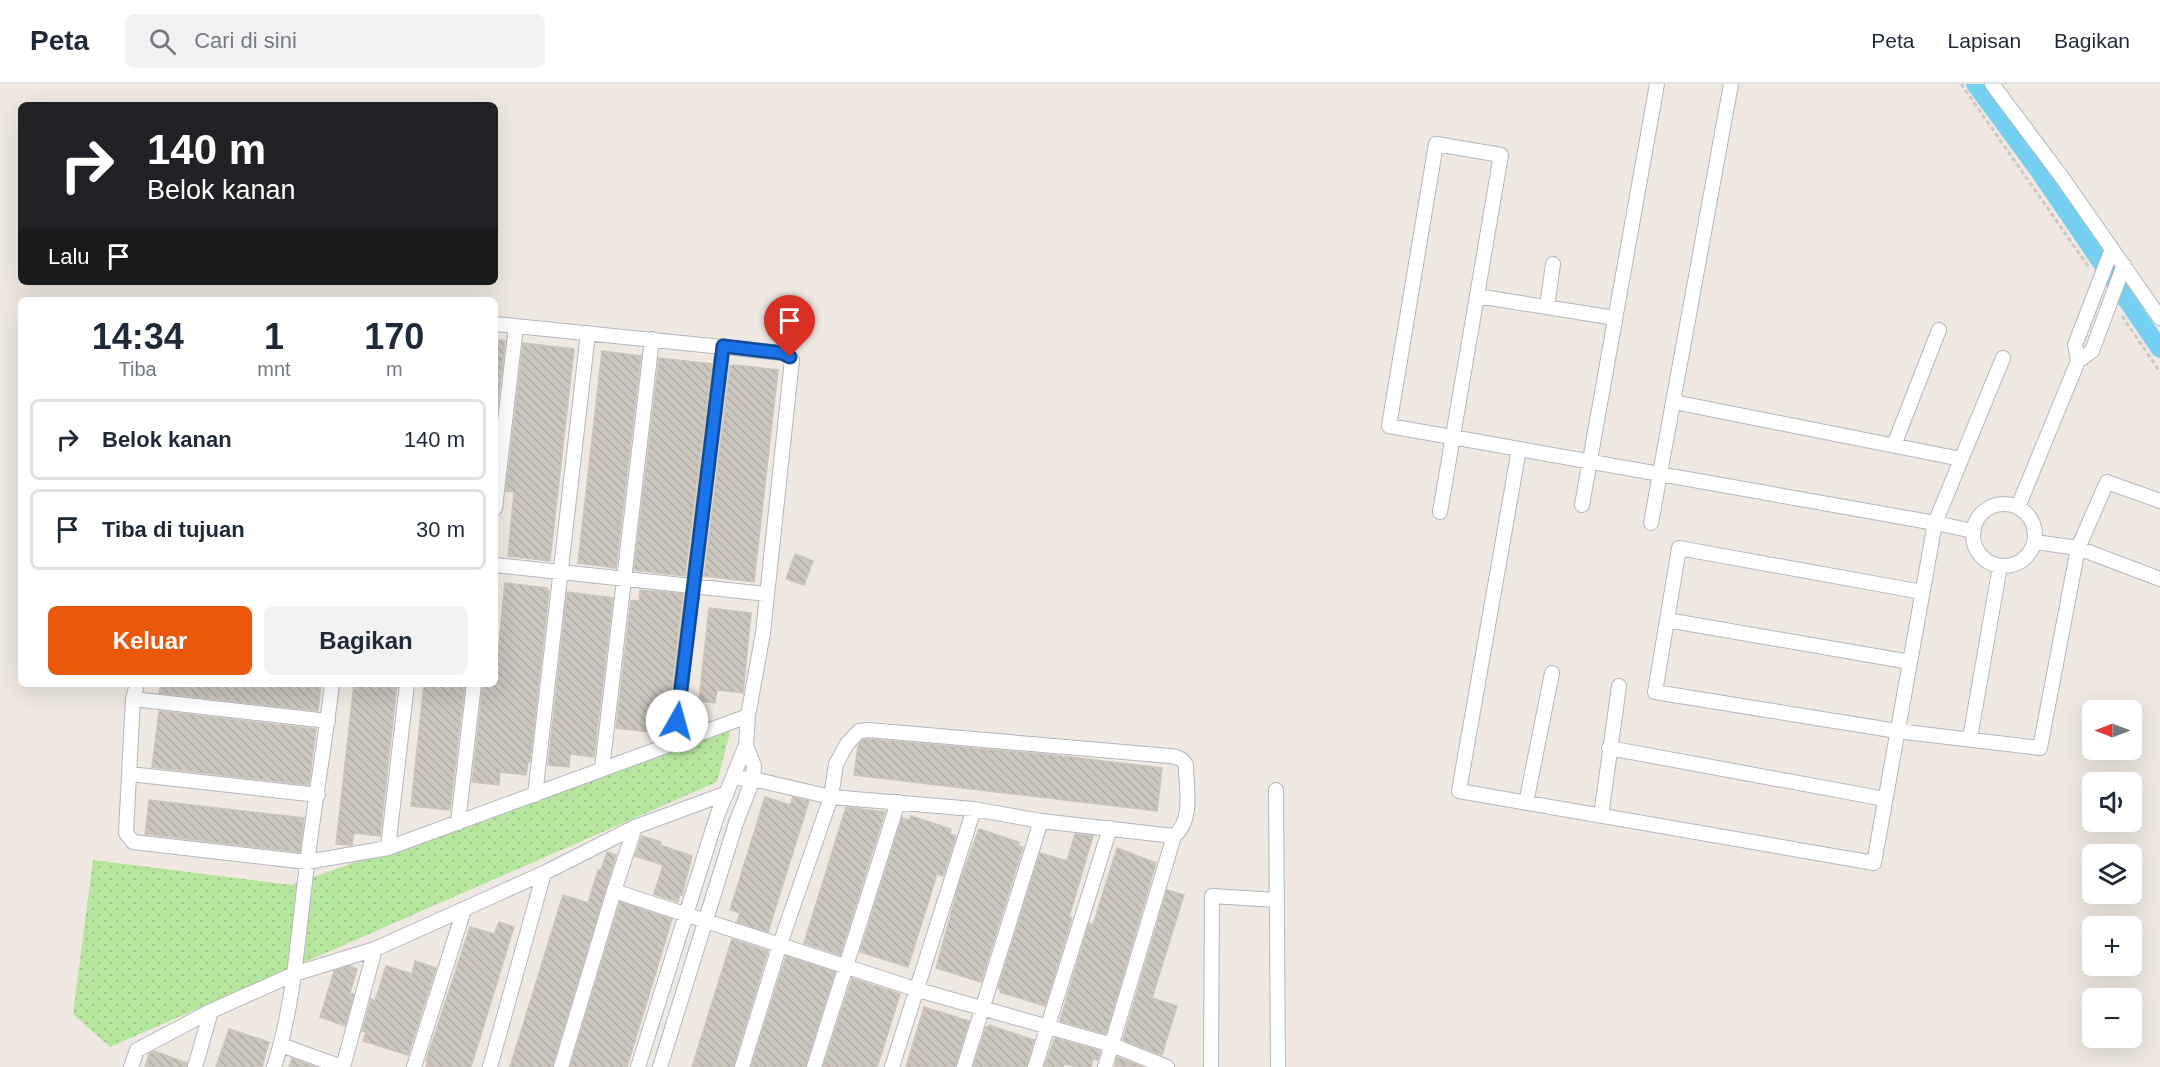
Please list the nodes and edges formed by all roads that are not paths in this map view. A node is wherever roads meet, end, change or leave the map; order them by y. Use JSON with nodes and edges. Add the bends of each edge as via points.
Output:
{"nodes":[{"id":1,"x":1657,"y":84,"type":"edge"},
{"id":2,"x":1731,"y":84,"type":"edge"},
{"id":3,"x":1992,"y":84,"type":"edge"},
{"id":4,"x":2112,"y":249,"type":"junction"},
{"id":5,"x":1553,"y":264,"type":"dead end"},
{"id":6,"x":2124,"y":266,"type":"junction"},
{"id":7,"x":1476,"y":296,"type":"junction"},
{"id":8,"x":1546,"y":307,"type":"junction"},
{"id":9,"x":1615,"y":318,"type":"junction"},
{"id":10,"x":2160,"y":318,"type":"edge"},
{"id":11,"x":498,"y":324,"type":"edge"},
{"id":12,"x":516,"y":326,"type":"junction"},
{"id":13,"x":1939,"y":330,"type":"dead end"},
{"id":14,"x":588,"y":333,"type":"junction"},
{"id":15,"x":652,"y":339,"type":"junction"},
{"id":16,"x":723,"y":346,"type":"junction"},
{"id":17,"x":2003,"y":358,"type":"dead end"},
{"id":18,"x":2078,"y":361,"type":"junction"},
{"id":19,"x":1674,"y":402,"type":"junction"},
{"id":20,"x":1452,"y":437,"type":"junction"},
{"id":21,"x":1894,"y":446,"type":"junction"},
{"id":22,"x":1519,"y":449,"type":"junction"},
{"id":23,"x":1961,"y":459,"type":"junction"},
{"id":24,"x":1589,"y":461,"type":"junction"},
{"id":25,"x":1660,"y":474,"type":"junction"},
{"id":26,"x":498,"y":482,"type":"edge"},
{"id":27,"x":2160,"y":501,"type":"edge"},
{"id":28,"x":1582,"y":505,"type":"dead end"},
{"id":29,"x":2018,"y":507,"type":"junction"},
{"id":30,"x":1440,"y":512,"type":"dead end"},
{"id":31,"x":1935,"y":523,"type":"junction"},
{"id":32,"x":1651,"y":524,"type":"dead end"},
{"id":33,"x":1973,"y":531,"type":"junction"},
{"id":34,"x":2035,"y":542,"type":"junction"},
{"id":35,"x":2078,"y":548,"type":"junction"},
{"id":36,"x":498,"y":565,"type":"edge"},
{"id":37,"x":2001,"y":566,"type":"junction"},
{"id":38,"x":560,"y":572,"type":"junction"},
{"id":39,"x":624,"y":579,"type":"junction"},
{"id":40,"x":2160,"y":579,"type":"edge"},
{"id":41,"x":694,"y":586,"type":"junction"},
{"id":42,"x":1922,"y":592,"type":"junction"},
{"id":43,"x":767,"y":594,"type":"junction"},
{"id":44,"x":1667,"y":620,"type":"junction"},
{"id":45,"x":1910,"y":663,"type":"junction"},
{"id":46,"x":1551,"y":673,"type":"dead end"},
{"id":47,"x":1619,"y":686,"type":"dead end"},
{"id":48,"x":136,"y":687,"type":"edge"},
{"id":49,"x":333,"y":687,"type":"edge"},
{"id":50,"x":407,"y":687,"type":"edge"},
{"id":51,"x":474,"y":687,"type":"edge"},
{"id":52,"x":133,"y":699,"type":"junction"},
{"id":53,"x":748,"y":716,"type":"junction"},
{"id":54,"x":328,"y":721,"type":"junction"},
{"id":55,"x":1898,"y":730,"type":"junction"},
{"id":56,"x":1970,"y":738,"type":"junction"},
{"id":57,"x":674,"y":743,"type":"junction"},
{"id":58,"x":746,"y":745,"type":"junction"},
{"id":59,"x":1609,"y":748,"type":"junction"},
{"id":60,"x":603,"y":769,"type":"junction"},
{"id":61,"x":130,"y":774,"type":"junction"},
{"id":62,"x":734,"y":778,"type":"junction"},
{"id":63,"x":753,"y":779,"type":"junction"},
{"id":64,"x":1276,"y":790,"type":"dead end"},
{"id":65,"x":727,"y":793,"type":"junction"},
{"id":66,"x":318,"y":795,"type":"junction"},
{"id":67,"x":535,"y":795,"type":"junction"},
{"id":68,"x":831,"y":797,"type":"junction"},
{"id":69,"x":1886,"y":799,"type":"junction"},
{"id":70,"x":898,"y":802,"type":"junction"},
{"id":71,"x":1526,"y":803,"type":"junction"},
{"id":72,"x":974,"y":809,"type":"junction"},
{"id":73,"x":717,"y":816,"type":"junction"},
{"id":74,"x":1601,"y":816,"type":"junction"},
{"id":75,"x":1041,"y":821,"type":"junction"},
{"id":76,"x":458,"y":823,"type":"junction"},
{"id":77,"x":736,"y":823,"type":"junction"},
{"id":78,"x":636,"y":827,"type":"junction"},
{"id":79,"x":1110,"y":828,"type":"junction"},
{"id":80,"x":1174,"y":836,"type":"junction"},
{"id":81,"x":388,"y":848,"type":"junction"},
{"id":82,"x":307,"y":862,"type":"junction"},
{"id":83,"x":544,"y":873,"type":"junction"},
{"id":84,"x":614,"y":891,"type":"junction"},
{"id":85,"x":1276,"y":900,"type":"junction"},
{"id":86,"x":464,"y":910,"type":"junction"},
{"id":87,"x":685,"y":913,"type":"junction"},
{"id":88,"x":706,"y":920,"type":"junction"},
{"id":89,"x":780,"y":944,"type":"junction"},
{"id":90,"x":375,"y":949,"type":"junction"},
{"id":91,"x":846,"y":965,"type":"junction"},
{"id":92,"x":294,"y":974,"type":"junction"},
{"id":93,"x":918,"y":990,"type":"junction"},
{"id":94,"x":982,"y":1007,"type":"junction"},
{"id":95,"x":211,"y":1011,"type":"junction"},
{"id":96,"x":1048,"y":1028,"type":"junction"},
{"id":97,"x":281,"y":1045,"type":"junction"},
{"id":98,"x":1112,"y":1046,"type":"junction"},
{"id":99,"x":131,"y":1067,"type":"edge"},
{"id":100,"x":195,"y":1067,"type":"edge"},
{"id":101,"x":274,"y":1067,"type":"edge"},
{"id":102,"x":343,"y":1067,"type":"edge"},
{"id":103,"x":414,"y":1067,"type":"edge"},
{"id":104,"x":490,"y":1067,"type":"edge"},
{"id":105,"x":561,"y":1067,"type":"edge"},
{"id":106,"x":638,"y":1067,"type":"edge"},
{"id":107,"x":660,"y":1067,"type":"edge"},
{"id":108,"x":742,"y":1067,"type":"edge"},
{"id":109,"x":814,"y":1067,"type":"edge"},
{"id":110,"x":892,"y":1067,"type":"edge"},
{"id":111,"x":964,"y":1067,"type":"edge"},
{"id":112,"x":1035,"y":1067,"type":"edge"},
{"id":113,"x":1105,"y":1067,"type":"edge"},
{"id":114,"x":1167,"y":1067,"type":"edge"},
{"id":115,"x":1211,"y":1067,"type":"edge"},
{"id":116,"x":1278,"y":1067,"type":"edge"}],
"edges":[{"from":1,"to":9,"type":"street"},
{"from":2,"to":19,"type":"street"},
{"from":3,"to":4,"type":"street"},
{"from":4,"to":6,"type":"street"},
{"from":4,"to":18,"type":"street","via":[[2075,345]]},
{"from":5,"to":8,"type":"street"},
{"from":6,"to":10,"type":"street"},
{"from":6,"to":18,"type":"street","via":[[2092,351]]},
{"from":7,"to":8,"type":"street"},
{"from":7,"to":20,"type":"street"},
{"from":7,"to":20,"type":"street","via":[[1501,155],[1436,144],[1389,426]]},
{"from":8,"to":9,"type":"street"},
{"from":9,"to":24,"type":"street"},
{"from":11,"to":12,"type":"street"},
{"from":12,"to":14,"type":"street"},
{"from":12,"to":26,"type":"street"},
{"from":13,"to":21,"type":"street"},
{"from":14,"to":15,"type":"street"},
{"from":14,"to":38,"type":"street"},
{"from":15,"to":16,"type":"street"},
{"from":15,"to":39,"type":"street"},
{"from":16,"to":41,"type":"street"},
{"from":16,"to":43,"type":"street","via":[[782,353],[792,360]]},
{"from":17,"to":23,"type":"street"},
{"from":18,"to":29,"type":"street"},
{"from":19,"to":21,"type":"street"},
{"from":19,"to":25,"type":"street"},
{"from":20,"to":22,"type":"street"},
{"from":20,"to":30,"type":"street"},
{"from":21,"to":23,"type":"street"},
{"from":22,"to":24,"type":"street"},
{"from":22,"to":71,"type":"street","via":[[1459,791]]},
{"from":23,"to":31,"type":"street"},
{"from":24,"to":25,"type":"street"},
{"from":24,"to":28,"type":"street"},
{"from":25,"to":31,"type":"street"},
{"from":25,"to":32,"type":"street"},
{"from":27,"to":35,"type":"street","via":[[2107,482]]},
{"from":29,"to":33,"type":"street","via":[[2008,504],[1989,508]]},
{"from":29,"to":34,"type":"street","via":[[2031,518]]},
{"from":31,"to":33,"type":"street"},
{"from":31,"to":42,"type":"street"},
{"from":33,"to":37,"type":"street","via":[[1983,558]]},
{"from":34,"to":35,"type":"street"},
{"from":34,"to":37,"type":"street","via":[[2024,560]]},
{"from":35,"to":40,"type":"street"},
{"from":35,"to":56,"type":"street","via":[[2040,748]]},
{"from":36,"to":38,"type":"street"},
{"from":37,"to":56,"type":"street"},
{"from":38,"to":39,"type":"street"},
{"from":38,"to":67,"type":"street"},
{"from":39,"to":41,"type":"street"},
{"from":39,"to":60,"type":"street"},
{"from":41,"to":43,"type":"street"},
{"from":41,"to":57,"type":"street"},
{"from":42,"to":44,"type":"street","via":[[1678,548]]},
{"from":42,"to":45,"type":"street"},
{"from":43,"to":53,"type":"street"},
{"from":44,"to":45,"type":"street"},
{"from":44,"to":55,"type":"street","via":[[1655,692]]},
{"from":45,"to":55,"type":"street"},
{"from":46,"to":71,"type":"street"},
{"from":47,"to":59,"type":"street"},
{"from":48,"to":52,"type":"street"},
{"from":49,"to":54,"type":"street"},
{"from":50,"to":81,"type":"street"},
{"from":51,"to":76,"type":"street"},
{"from":52,"to":54,"type":"street"},
{"from":52,"to":61,"type":"street"},
{"from":53,"to":57,"type":"street"},
{"from":53,"to":58,"type":"street"},
{"from":54,"to":66,"type":"street"},
{"from":55,"to":56,"type":"street"},
{"from":55,"to":69,"type":"street"},
{"from":57,"to":60,"type":"street"},
{"from":58,"to":62,"type":"street"},
{"from":58,"to":63,"type":"street","via":[[754,766]]},
{"from":59,"to":69,"type":"street"},
{"from":59,"to":74,"type":"street"},
{"from":60,"to":67,"type":"street"},
{"from":61,"to":66,"type":"street"},
{"from":61,"to":82,"type":"street","via":[[126,833],[133,842]]},
{"from":62,"to":63,"type":"street"},
{"from":62,"to":65,"type":"street"},
{"from":63,"to":68,"type":"street"},
{"from":63,"to":77,"type":"street"},
{"from":64,"to":85,"type":"street"},
{"from":65,"to":73,"type":"street"},
{"from":65,"to":78,"type":"street"},
{"from":66,"to":82,"type":"street"},
{"from":67,"to":76,"type":"street"},
{"from":68,"to":70,"type":"street"},
{"from":68,"to":80,"type":"street","via":[[836,764],[861,730],[1170,756],[1186,765],[1186,819]]},
{"from":68,"to":89,"type":"street"},
{"from":69,"to":74,"type":"street","via":[[1874,863]]},
{"from":70,"to":72,"type":"street"},
{"from":70,"to":91,"type":"street"},
{"from":71,"to":74,"type":"street"},
{"from":72,"to":75,"type":"street"},
{"from":72,"to":93,"type":"street"},
{"from":73,"to":77,"type":"street"},
{"from":73,"to":87,"type":"street"},
{"from":75,"to":79,"type":"street"},
{"from":75,"to":94,"type":"street"},
{"from":76,"to":81,"type":"street"},
{"from":77,"to":88,"type":"street"},
{"from":78,"to":83,"type":"street"},
{"from":78,"to":84,"type":"street"},
{"from":79,"to":80,"type":"street"},
{"from":79,"to":96,"type":"street"},
{"from":80,"to":98,"type":"street"},
{"from":81,"to":82,"type":"street"},
{"from":82,"to":92,"type":"street"},
{"from":83,"to":86,"type":"street"},
{"from":83,"to":104,"type":"street"},
{"from":84,"to":87,"type":"street"},
{"from":84,"to":105,"type":"street"},
{"from":85,"to":115,"type":"street","via":[[1212,897]]},
{"from":85,"to":116,"type":"street"},
{"from":86,"to":90,"type":"street"},
{"from":86,"to":103,"type":"street"},
{"from":87,"to":88,"type":"street"},
{"from":87,"to":106,"type":"street"},
{"from":88,"to":89,"type":"street"},
{"from":88,"to":107,"type":"street"},
{"from":89,"to":91,"type":"street"},
{"from":89,"to":108,"type":"street"},
{"from":90,"to":92,"type":"street"},
{"from":90,"to":102,"type":"street"},
{"from":91,"to":93,"type":"street"},
{"from":91,"to":109,"type":"street"},
{"from":92,"to":95,"type":"street"},
{"from":92,"to":97,"type":"street"},
{"from":93,"to":94,"type":"street"},
{"from":93,"to":110,"type":"street"},
{"from":94,"to":96,"type":"street"},
{"from":94,"to":111,"type":"street"},
{"from":95,"to":99,"type":"street","via":[[137,1050]]},
{"from":95,"to":100,"type":"street"},
{"from":96,"to":98,"type":"street"},
{"from":96,"to":112,"type":"street"},
{"from":97,"to":101,"type":"street"},
{"from":97,"to":102,"type":"street"},
{"from":98,"to":113,"type":"street"},
{"from":98,"to":114,"type":"street"}]}
